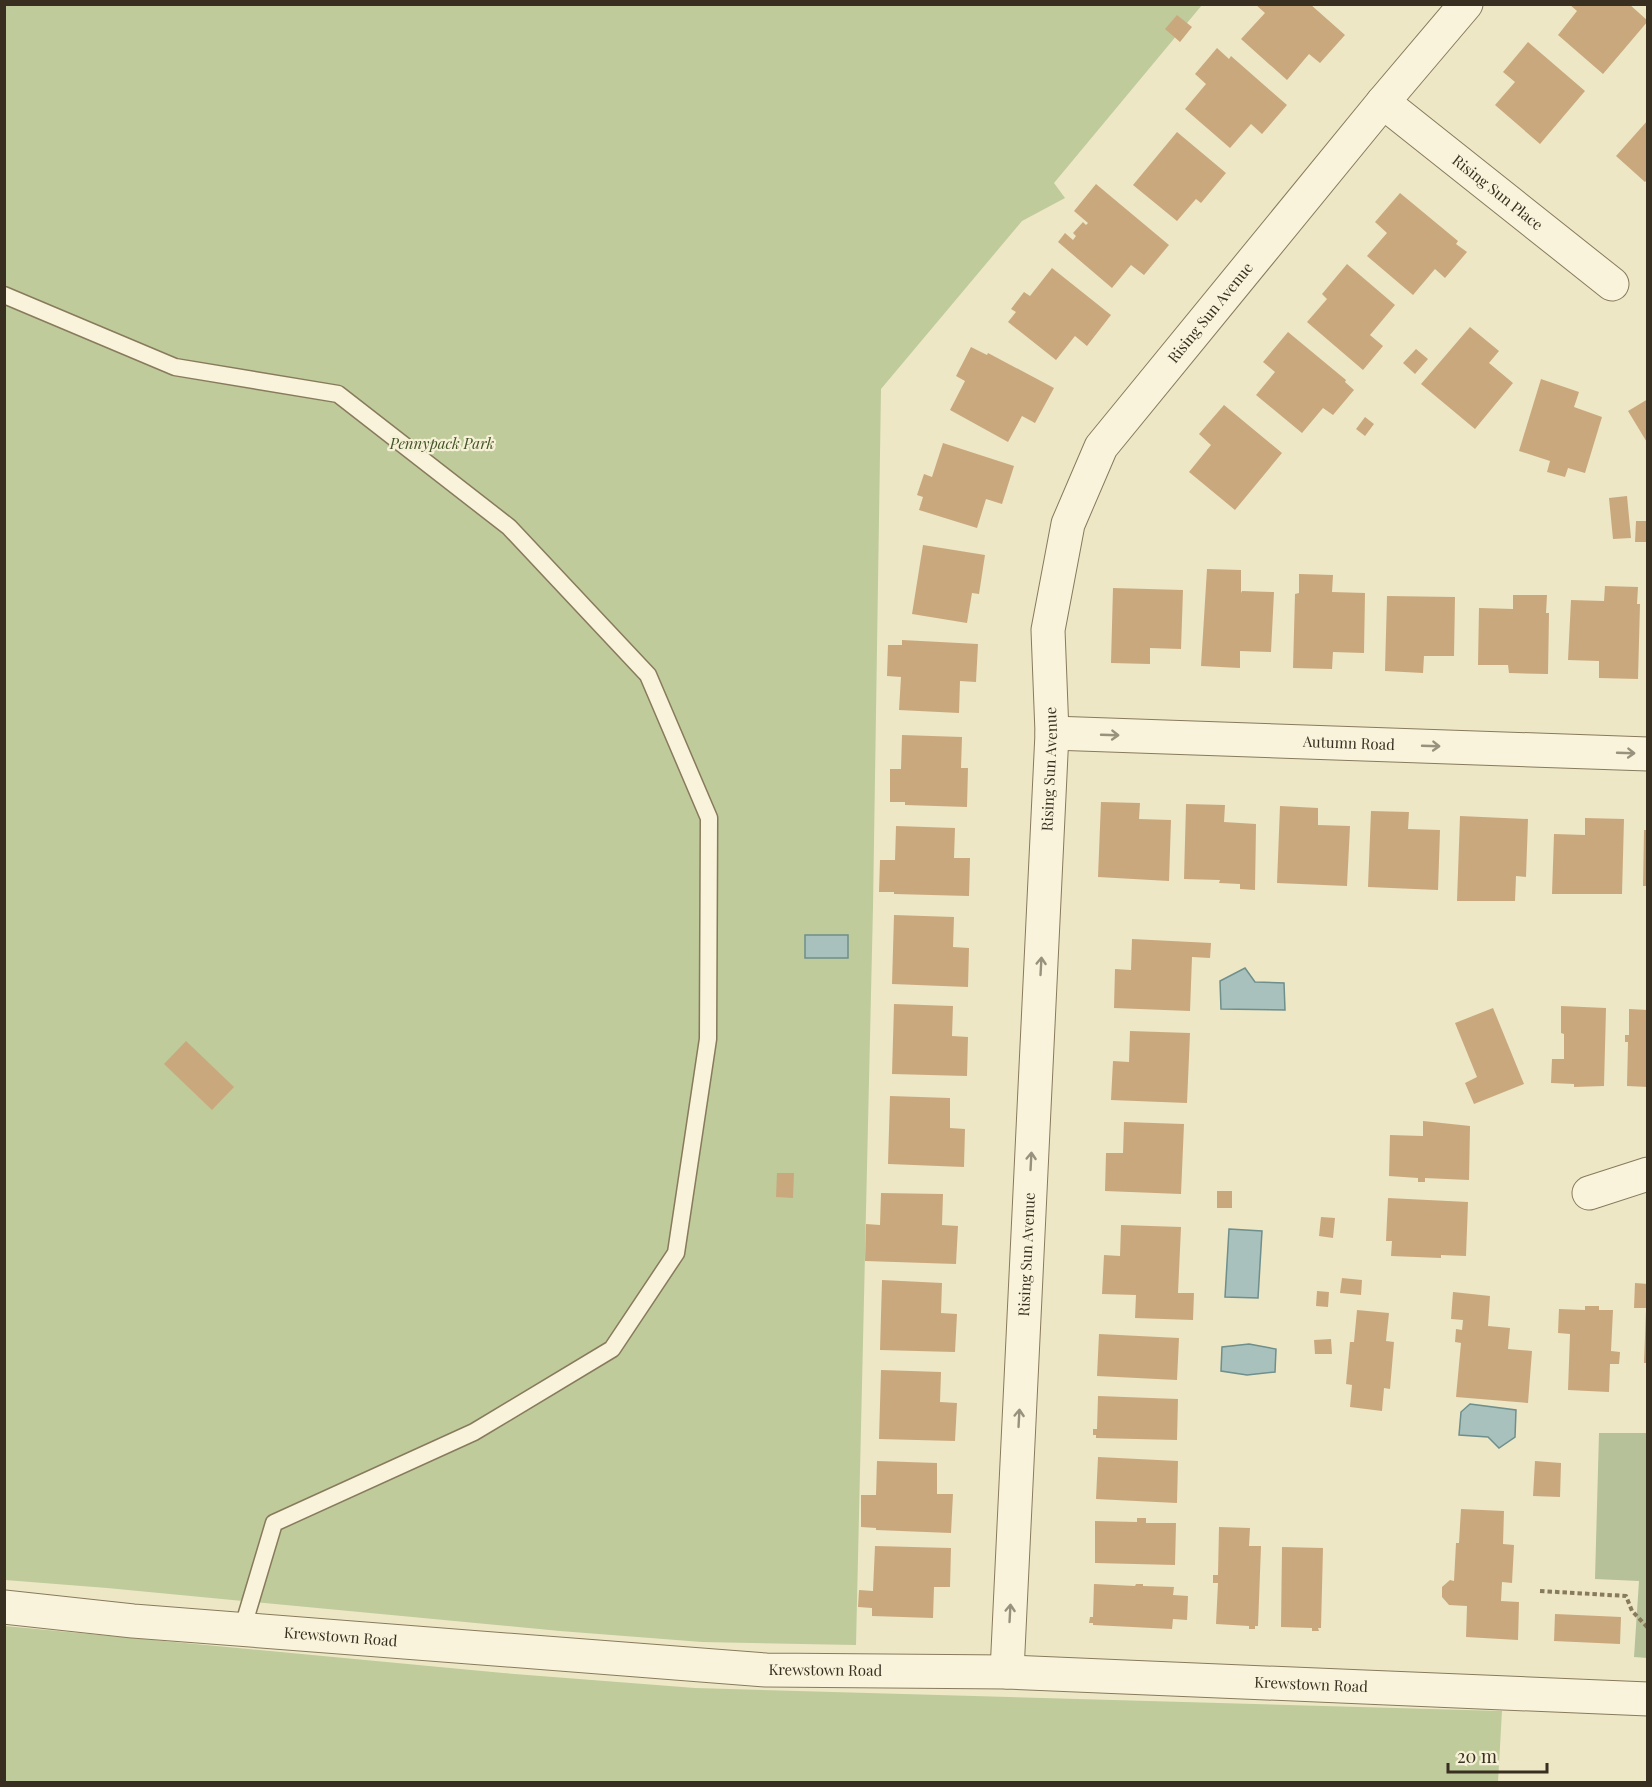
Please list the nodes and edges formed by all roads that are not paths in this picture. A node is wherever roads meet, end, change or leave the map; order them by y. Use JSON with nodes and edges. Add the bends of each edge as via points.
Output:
{"nodes":[{"id":1,"x":1466,"y":4,"type":"edge"},
{"id":2,"x":1383,"y":102,"type":"junction"},
{"id":3,"x":1612,"y":284,"type":"dead end"},
{"id":4,"x":4,"y":296,"type":"edge"},
{"id":5,"x":1052,"y":733,"type":"junction"},
{"id":6,"x":1647,"y":754,"type":"edge"},
{"id":7,"x":1647,"y":1174,"type":"edge"},
{"id":8,"x":1589,"y":1193,"type":"dead end"},
{"id":9,"x":4,"y":1607,"type":"edge"},
{"id":10,"x":242,"y":1630,"type":"junction"},
{"id":11,"x":1007,"y":1672,"type":"junction"},
{"id":12,"x":1647,"y":1699,"type":"edge"}],
"edges":[{"from":1,"to":2,"type":"street","name":"Rising Sun Avenue"},
{"from":2,"to":3,"type":"street","name":"Rising Sun Place"},
{"from":2,"to":5,"type":"street","name":"Rising Sun Avenue","via":[[1101,447],[1068,524],[1048,630]]},
{"from":4,"to":10,"type":"lane","via":[[175,367],[338,394],[509,526],[648,675],[709,818],[708,1039],[676,1253],[612,1349],[474,1432],[274,1523]]},
{"from":5,"to":6,"type":"street","name":"Autumn Road","one_way":true},
{"from":11,"to":5,"type":"street","name":"Rising Sun Avenue","one_way":true},
{"from":7,"to":8,"type":"street"},
{"from":9,"to":10,"type":"street","name":"Krewstown Road"},
{"from":10,"to":11,"type":"street","name":"Krewstown Road","via":[[766,1670]]},
{"from":11,"to":12,"type":"street","name":"Krewstown Road"}]}
